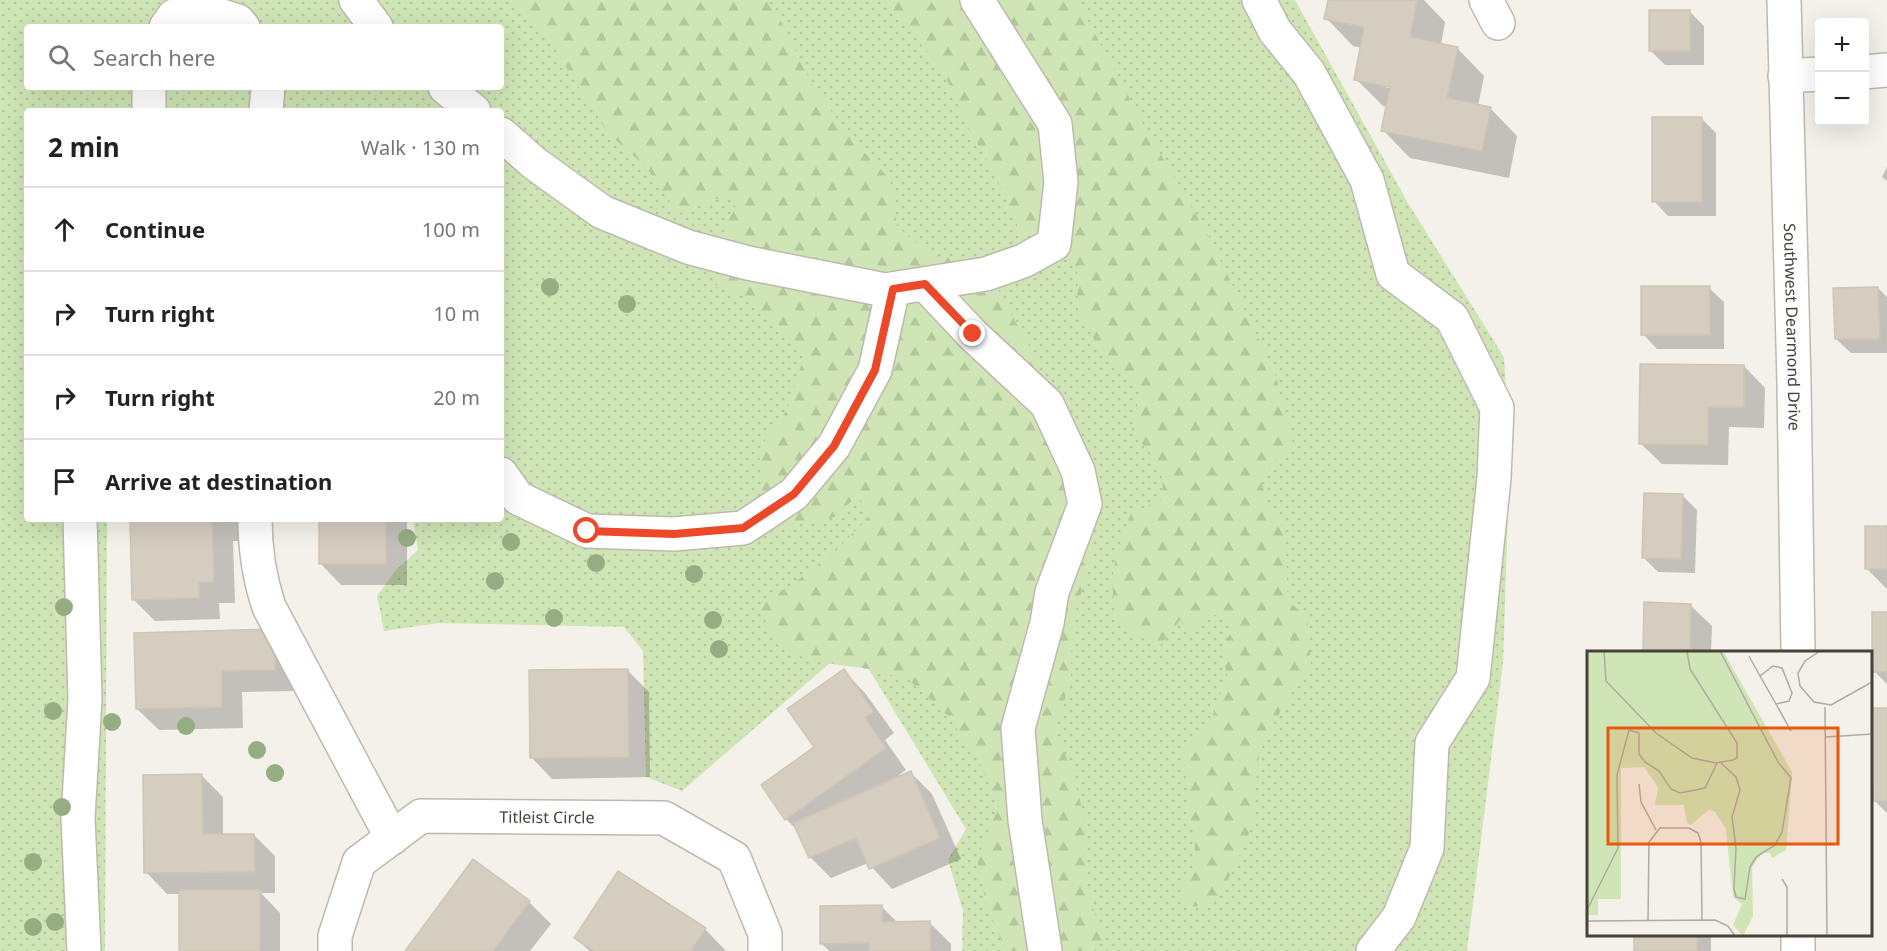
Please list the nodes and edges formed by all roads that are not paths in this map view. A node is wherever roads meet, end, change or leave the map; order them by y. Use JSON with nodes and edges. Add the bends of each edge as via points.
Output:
{"nodes":[{"id":1,"x":356,"y":0,"type":"edge"},
{"id":2,"x":977,"y":0,"type":"edge"},
{"id":3,"x":1259,"y":0,"type":"edge"},
{"id":4,"x":1784,"y":0,"type":"edge"},
{"id":5,"x":168,"y":24,"type":"edge"},
{"id":6,"x":240,"y":24,"type":"edge"},
{"id":7,"x":374,"y":24,"type":"edge"},
{"id":8,"x":1887,"y":70,"type":"edge"},
{"id":9,"x":1869,"y":72,"type":"edge"},
{"id":10,"x":1815,"y":74,"type":"edge"},
{"id":11,"x":1785,"y":76,"type":"junction"},
{"id":12,"x":149,"y":90,"type":"edge"},
{"id":13,"x":268,"y":90,"type":"edge"},
{"id":14,"x":449,"y":90,"type":"edge"},
{"id":15,"x":149,"y":108,"type":"edge"},
{"id":16,"x":266,"y":108,"type":"edge"},
{"id":17,"x":470,"y":108,"type":"edge"},
{"id":18,"x":504,"y":137,"type":"edge"},
{"id":19,"x":925,"y":284,"type":"junction"},
{"id":20,"x":893,"y":289,"type":"junction"},
{"id":21,"x":504,"y":478,"type":"edge"},
{"id":22,"x":80,"y":522,"type":"edge"},
{"id":23,"x":255,"y":522,"type":"edge"},
{"id":24,"x":1798,"y":651,"type":"edge"},
{"id":25,"x":392,"y":838,"type":"junction"},
{"id":26,"x":84,"y":951,"type":"edge"},
{"id":27,"x":335,"y":951,"type":"edge"},
{"id":28,"x":765,"y":951,"type":"edge"},
{"id":29,"x":1045,"y":951,"type":"edge"},
{"id":30,"x":1373,"y":951,"type":"edge"}],
"edges":[{"from":1,"to":7,"type":"street"},
{"from":2,"to":19,"type":"street","via":[[1055,124],[1061,182],[1054,244],[1023,261],[986,274]]},
{"from":3,"to":30,"type":"street","via":[[1275,31],[1310,73],[1367,180],[1393,274],[1452,318],[1497,408],[1494,478],[1473,678],[1432,743],[1427,848],[1399,917]]},
{"from":4,"to":11,"type":"street","name":"Southwest Dearmond Drive"},
{"from":5,"to":6,"type":"street","via":[[174,16],[199,9]]},
{"from":8,"to":9,"type":"street"},
{"from":10,"to":11,"type":"street"},
{"from":11,"to":24,"type":"street","name":"Southwest Dearmond Drive"},
{"from":12,"to":15,"type":"street"},
{"from":13,"to":16,"type":"street"},
{"from":14,"to":17,"type":"street"},
{"from":18,"to":20,"type":"street","via":[[602,212],[688,247],[747,263]]},
{"from":19,"to":20,"type":"street"},
{"from":19,"to":29,"type":"street","via":[[1047,404],[1078,471],[1085,504],[1052,592],[1017,728],[1024,820]]},
{"from":20,"to":21,"type":"street","via":[[875,370],[834,446],[794,494],[743,528],[674,534],[587,531],[518,498]]},
{"from":22,"to":26,"type":"street","via":[[85,699],[78,818]]},
{"from":23,"to":25,"type":"street","via":[[260,579],[269,607]]},
{"from":25,"to":27,"type":"street","name":"Titleist Circle","via":[[359,862],[335,936]]},
{"from":25,"to":28,"type":"street","name":"Titleist Circle","via":[[422,816],[664,819],[734,858],[765,934]]}]}
